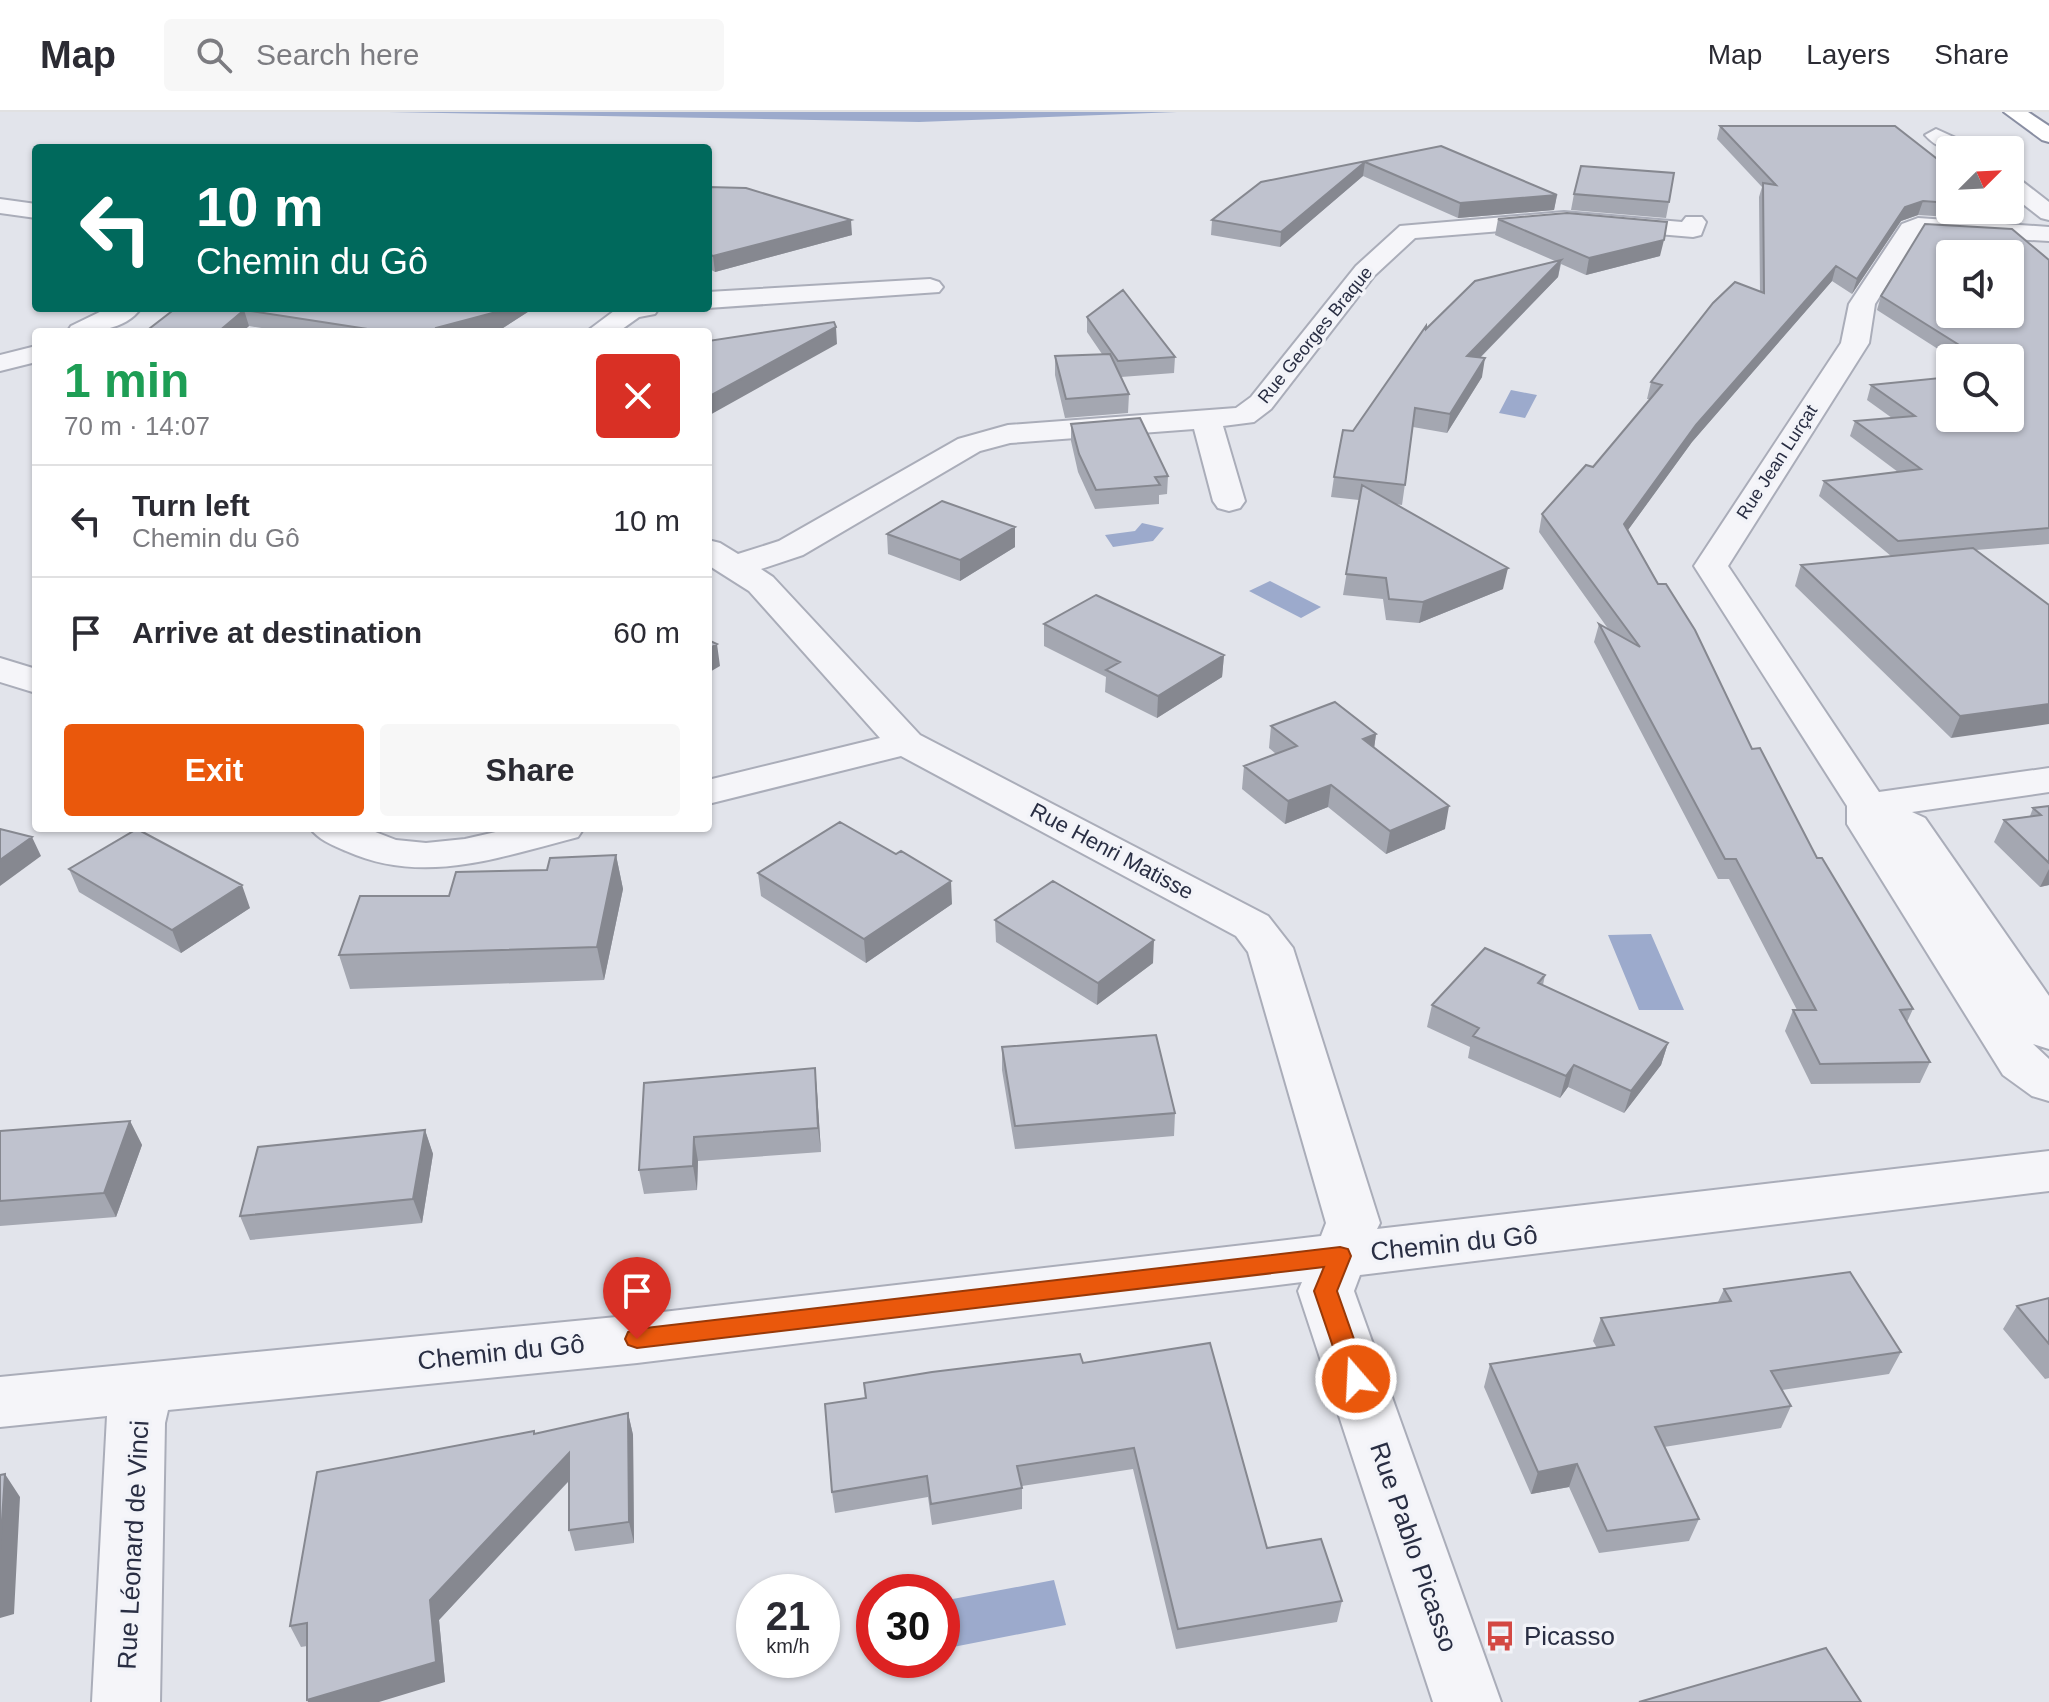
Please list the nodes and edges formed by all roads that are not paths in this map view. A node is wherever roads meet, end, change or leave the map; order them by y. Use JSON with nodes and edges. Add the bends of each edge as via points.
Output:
{"nodes":[{"id":1,"x":2014,"y":112,"type":"edge"},
{"id":2,"x":2049,"y":136,"type":"edge"},
{"id":3,"x":2024,"y":194,"type":"edge"},
{"id":4,"x":0,"y":206,"type":"edge"},
{"id":5,"x":32,"y":210,"type":"edge"},
{"id":6,"x":2049,"y":213,"type":"edge"},
{"id":7,"x":1694,"y":222,"type":"dead end"},
{"id":8,"x":2049,"y":234,"type":"edge"},
{"id":9,"x":930,"y":287,"type":"dead end"},
{"id":10,"x":712,"y":300,"type":"edge"},
{"id":11,"x":120,"y":312,"type":"edge"},
{"id":12,"x":630,"y":312,"type":"edge"},
{"id":13,"x":89,"y":328,"type":"edge"},
{"id":14,"x":606,"y":328,"type":"edge"},
{"id":15,"x":32,"y":355,"type":"edge"},
{"id":16,"x":0,"y":363,"type":"edge"},
{"id":17,"x":1207,"y":421,"type":"junction"},
{"id":18,"x":1229,"y":501,"type":"dead end"},
{"id":19,"x":722,"y":558,"type":"edge"},
{"id":20,"x":0,"y":669,"type":"edge"},
{"id":21,"x":32,"y":681,"type":"edge"},
{"id":22,"x":906,"y":743,"type":"junction"},
{"id":23,"x":2049,"y":780,"type":"edge"},
{"id":24,"x":712,"y":791,"type":"edge"},
{"id":25,"x":1868,"y":806,"type":"junction"},
{"id":26,"x":340,"y":832,"type":"edge"},
{"id":27,"x":547,"y":832,"type":"edge"},
{"id":28,"x":2049,"y":1032,"type":"edge"},
{"id":29,"x":2049,"y":1083,"type":"edge"},
{"id":30,"x":2049,"y":1171,"type":"edge"},
{"id":31,"x":1340,"y":1256,"type":"junction"},
{"id":32,"x":144,"y":1388,"type":"junction"},
{"id":33,"x":0,"y":1402,"type":"edge"},
{"id":34,"x":126,"y":1702,"type":"edge"},
{"id":35,"x":1467,"y":1702,"type":"edge"}],
"edges":[{"from":1,"to":2,"type":"highway"},
{"from":3,"to":6,"type":"street"},
{"from":4,"to":5,"type":"street"},
{"from":7,"to":17,"type":"street","name":"Rue Georges Braque","via":[[1693,230],[1564,219],[1408,231],[1365,271],[1261,403],[1244,416]]},
{"from":8,"to":25,"type":"street","name":"Rue Jean Lurçat","via":[[1918,225],[1910,229],[1862,304],[1855,343],[1711,566]]},
{"from":9,"to":10,"type":"street"},
{"from":11,"to":13,"type":"street"},
{"from":12,"to":14,"type":"street"},
{"from":15,"to":16,"type":"street"},
{"from":17,"to":18,"type":"street"},
{"from":17,"to":19,"type":"street","name":"Rue Georges Braque","via":[[987,439],[791,548]]},
{"from":19,"to":22,"type":"street","name":"Rue Henri Matisse","via":[[772,595]]},
{"from":20,"to":21,"type":"street"},
{"from":22,"to":24,"type":"street"},
{"from":22,"to":31,"type":"street","name":"Rue Henri Matisse","via":[[1252,926],[1270,948],[1353,1223]]},
{"from":23,"to":25,"type":"street"},
{"from":25,"to":28,"type":"street","via":[[1910,827]]},
{"from":25,"to":29,"type":"street","name":"Rue Jean Lurçat","via":[[1868,824],[2020,1063]]},
{"from":26,"to":27,"type":"street","via":[[405,855],[475,850]]},
{"from":30,"to":31,"type":"street","name":"Chemin du Gô"},
{"from":31,"to":32,"type":"street","name":"Chemin du Gô","via":[[637,1339]]},
{"from":31,"to":35,"type":"street","name":"Rue Pablo Picasso","via":[[1326,1291]]},
{"from":32,"to":33,"type":"street","name":"Chemin du Gô"},
{"from":32,"to":34,"type":"street","name":"Rue Léonard de Vinci","via":[[135,1423]]}]}
